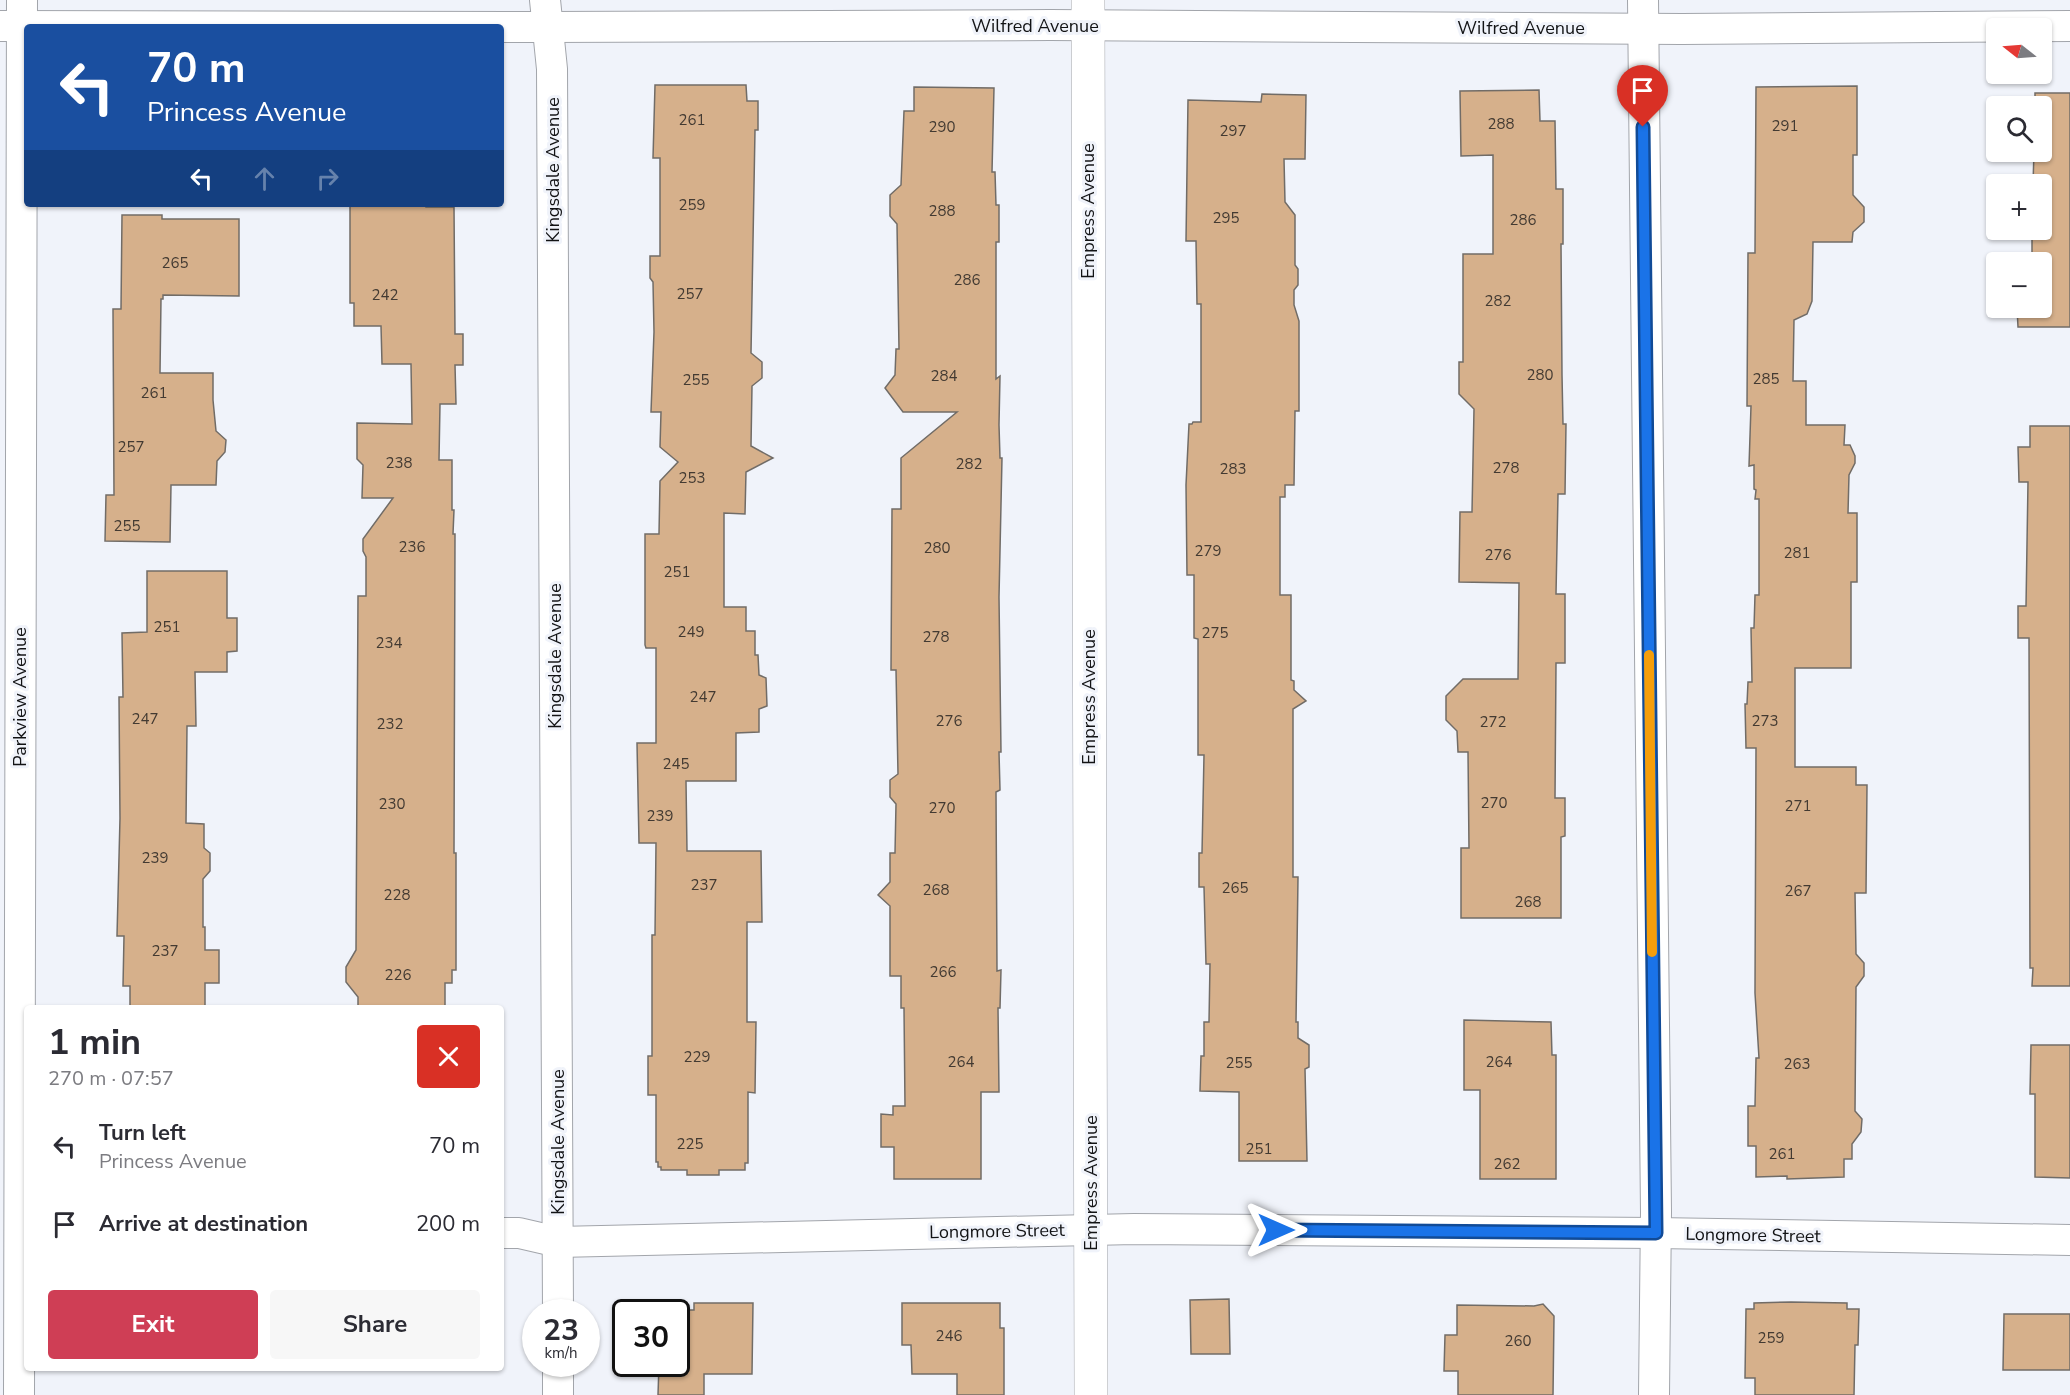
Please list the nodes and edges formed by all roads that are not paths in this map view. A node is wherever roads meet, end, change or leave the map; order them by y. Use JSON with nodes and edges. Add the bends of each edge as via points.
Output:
{"nodes":[{"id":1,"x":1088,"y":13,"type":"edge"},
{"id":2,"x":546,"y":14,"type":"edge"},
{"id":3,"x":1643,"y":14,"type":"edge"},
{"id":4,"x":14,"y":17,"type":"edge"},
{"id":5,"x":2070,"y":26,"type":"edge"},
{"id":6,"x":1091,"y":1229,"type":"junction"},
{"id":7,"x":504,"y":1233,"type":"edge"},
{"id":8,"x":1656,"y":1233,"type":"junction"},
{"id":9,"x":2070,"y":1240,"type":"edge"},
{"id":10,"x":15,"y":1242,"type":"edge"},
{"id":11,"x":558,"y":1242,"type":"junction"},
{"id":12,"x":558,"y":1299,"type":"edge"},
{"id":13,"x":558,"y":1377,"type":"edge"},
{"id":14,"x":19,"y":1395,"type":"edge"},
{"id":15,"x":558,"y":1395,"type":"edge"},
{"id":16,"x":1091,"y":1395,"type":"edge"},
{"id":17,"x":1654,"y":1395,"type":"edge"}],
"edges":[{"from":1,"to":2,"type":"street","name":"Wilfred Avenue"},
{"from":1,"to":3,"type":"street","name":"Wilfred Avenue"},
{"from":1,"to":6,"type":"street","name":"Empress Avenue"},
{"from":2,"to":4,"type":"street","name":"Wilfred Avenue"},
{"from":2,"to":11,"type":"street","name":"Kingsdale Avenue","via":[[552,81]]},
{"from":3,"to":5,"type":"street","name":"Wilfred Avenue"},
{"from":3,"to":8,"type":"street"},
{"from":4,"to":10,"type":"street","name":"Parkview Avenue"},
{"from":6,"to":8,"type":"street","name":"Longmore Street"},
{"from":6,"to":11,"type":"street","name":"Longmore Street"},
{"from":6,"to":16,"type":"street","name":"Empress Avenue"},
{"from":7,"to":11,"type":"street","name":"Longmore Street"},
{"from":8,"to":9,"type":"street","name":"Longmore Street"},
{"from":8,"to":17,"type":"street"},
{"from":10,"to":14,"type":"street","name":"Parkview Avenue"},
{"from":11,"to":12,"type":"street","name":"Kingsdale Avenue"},
{"from":13,"to":15,"type":"street"}]}
